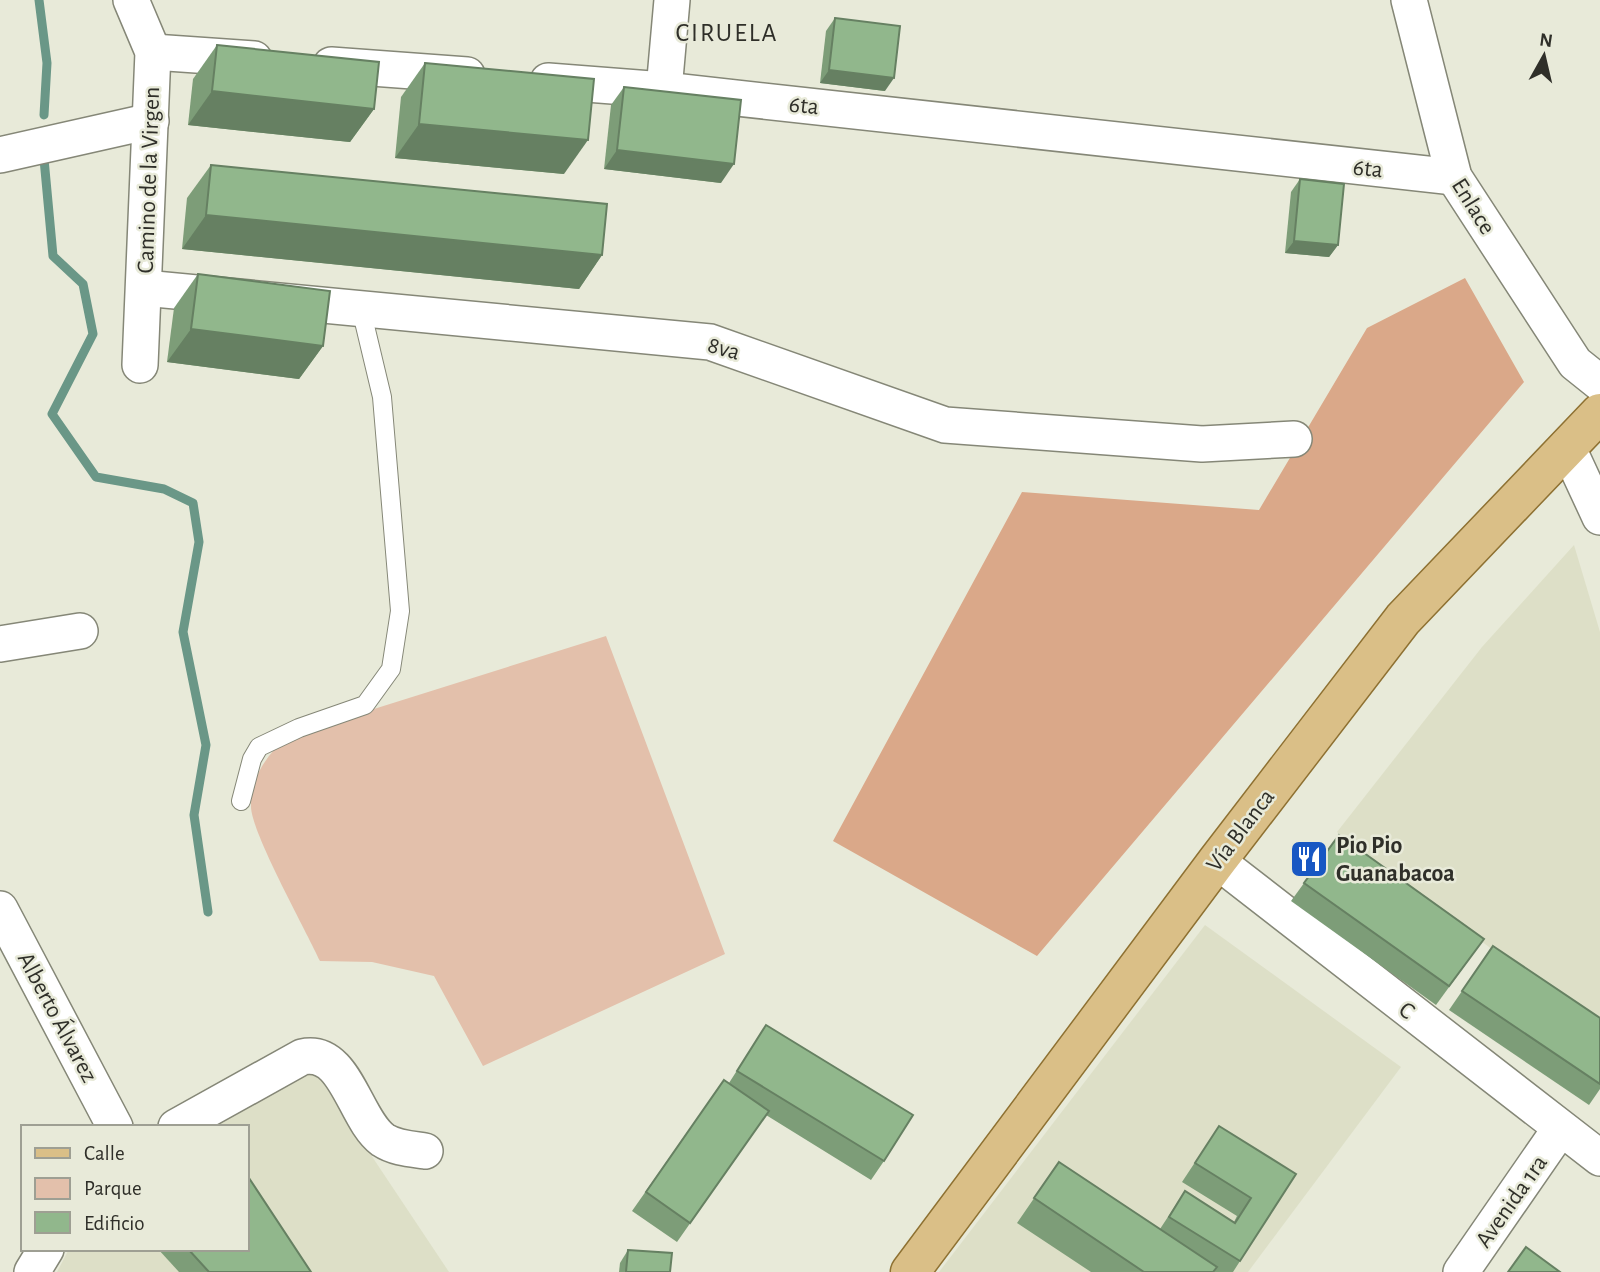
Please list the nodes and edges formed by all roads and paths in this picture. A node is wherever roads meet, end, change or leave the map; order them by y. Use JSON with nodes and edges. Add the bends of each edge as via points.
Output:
{"nodes":[{"id":1,"x":131,"y":0,"type":"edge"},
{"id":2,"x":672,"y":0,"type":"edge"},
{"id":3,"x":1409,"y":0,"type":"edge"},
{"id":4,"x":153,"y":52,"type":"junction"},
{"id":5,"x":664,"y":90,"type":"junction"},
{"id":6,"x":151,"y":121,"type":"junction"},
{"id":7,"x":0,"y":155,"type":"edge"},
{"id":8,"x":1454,"y":177,"type":"junction"},
{"id":9,"x":144,"y":288,"type":"junction"},
{"id":10,"x":361,"y":309,"type":"junction"},
{"id":11,"x":139,"y":365,"type":"dead end"},
{"id":12,"x":1600,"y":383,"type":"edge"},
{"id":13,"x":1600,"y":413,"type":"edge"},
{"id":14,"x":1294,"y":439,"type":"dead end"},
{"id":15,"x":1567,"y":446,"type":"junction"},
{"id":16,"x":1600,"y":517,"type":"edge"},
{"id":17,"x":80,"y":631,"type":"dead end"},
{"id":18,"x":0,"y":644,"type":"edge"},
{"id":19,"x":241,"y":801,"type":"dead end"},
{"id":20,"x":1217,"y":861,"type":"junction"},
{"id":21,"x":3,"y":923,"type":"edge"},
{"id":22,"x":114,"y":1125,"type":"edge"},
{"id":23,"x":180,"y":1125,"type":"edge"},
{"id":24,"x":1560,"y":1129,"type":"junction"},
{"id":25,"x":425,"y":1151,"type":"dead end"},
{"id":26,"x":1600,"y":1157,"type":"edge"},
{"id":27,"x":45,"y":1251,"type":"edge"},
{"id":28,"x":32,"y":1272,"type":"edge"},
{"id":29,"x":910,"y":1272,"type":"edge"},
{"id":30,"x":1461,"y":1272,"type":"edge"}],
"edges":[{"from":1,"to":4,"type":"street","name":"Camino de la Virgen"},
{"from":2,"to":5,"type":"street"},
{"from":3,"to":8,"type":"street","name":"Enlace"},
{"from":4,"to":5,"type":"street","name":"6ta"},
{"from":4,"to":6,"type":"street","name":"Camino de la Virgen"},
{"from":5,"to":8,"type":"street","name":"6ta"},
{"from":6,"to":7,"type":"street"},
{"from":6,"to":9,"type":"street","name":"Camino de la Virgen"},
{"from":8,"to":12,"type":"street","name":"Enlace","via":[[1575,363]]},
{"from":9,"to":10,"type":"street","name":"8va"},
{"from":9,"to":11,"type":"street","name":"Camino de la Virgen"},
{"from":10,"to":14,"type":"street","name":"8va","via":[[710,341],[945,425],[1202,444]]},
{"from":10,"to":19,"type":"lane","via":[[382,397],[399,598],[391,669],[365,705],[259,747]]},
{"from":13,"to":15,"type":"main road","name":"Vía Blanca"},
{"from":15,"to":16,"type":"street"},
{"from":15,"to":20,"type":"main road","name":"Vía Blanca","via":[[1403,619]]},
{"from":17,"to":18,"type":"street"},
{"from":20,"to":24,"type":"street","name":"C"},
{"from":20,"to":29,"type":"main road","name":"Vía Blanca"},
{"from":21,"to":22,"type":"street","name":"Alberto Álvarez"},
{"from":23,"to":25,"type":"street","via":[[314,1054],[325,1058],[337,1072],[384,1140]]},
{"from":24,"to":26,"type":"street","name":"C"},
{"from":24,"to":30,"type":"street","name":"Avenida 1ra"},
{"from":27,"to":28,"type":"street"}]}
